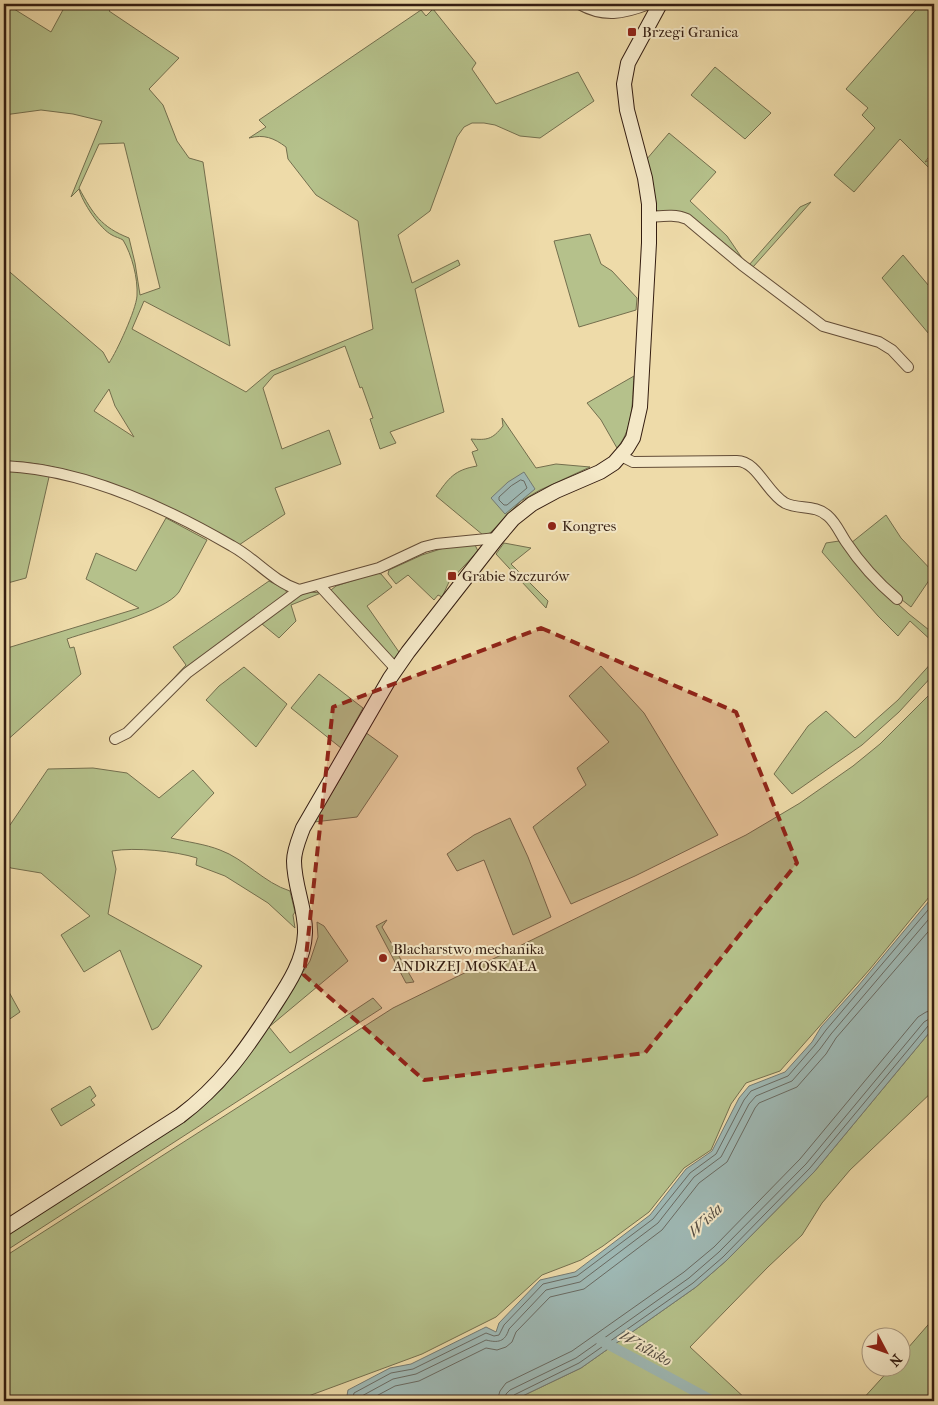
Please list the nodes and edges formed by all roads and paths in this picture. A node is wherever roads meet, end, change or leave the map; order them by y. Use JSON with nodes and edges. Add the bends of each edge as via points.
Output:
{"nodes":[{"id":1,"x":579,"y":4,"type":"edge"},
{"id":2,"x":649,"y":4,"type":"edge"},
{"id":3,"x":660,"y":4,"type":"edge"},
{"id":4,"x":650,"y":217,"type":"junction"},
{"id":5,"x":908,"y":367,"type":"dead end"},
{"id":6,"x":621,"y":456,"type":"junction"},
{"id":7,"x":4,"y":466,"type":"edge"},
{"id":8,"x":497,"y":538,"type":"junction"},
{"id":9,"x":320,"y":586,"type":"junction"},
{"id":10,"x":299,"y":590,"type":"junction"},
{"id":11,"x":897,"y":599,"type":"dead end"},
{"id":12,"x":396,"y":669,"type":"junction"},
{"id":13,"x":115,"y":740,"type":"dead end"},
{"id":14,"x":4,"y":1228,"type":"edge"}],
"edges":[{"from":1,"to":2,"type":"street","via":[[604,14]]},
{"from":3,"to":4,"type":"street","via":[[628,63],[624,84],[627,110],[645,178]]},
{"from":4,"to":5,"type":"street","via":[[680,216],[687,220],[823,326],[879,342]]},
{"from":4,"to":6,"type":"street","via":[[640,406],[633,438]]},
{"from":6,"to":8,"type":"street","via":[[600,472],[532,504]]},
{"from":6,"to":11,"type":"street","via":[[634,462],[747,463],[770,491],[785,503],[819,510],[830,518],[863,565]]},
{"from":7,"to":10,"type":"street","via":[[31,467],[127,494],[232,545],[275,579]]},
{"from":8,"to":9,"type":"street","via":[[424,547],[379,568]]},
{"from":8,"to":12,"type":"street"},
{"from":9,"to":10,"type":"street"},
{"from":9,"to":12,"type":"street"},
{"from":10,"to":13,"type":"street","via":[[187,673],[127,733]]},
{"from":12,"to":14,"type":"street","via":[[301,834],[294,861],[304,918],[303,951],[286,987],[247,1047],[221,1080],[180,1116]]}]}
